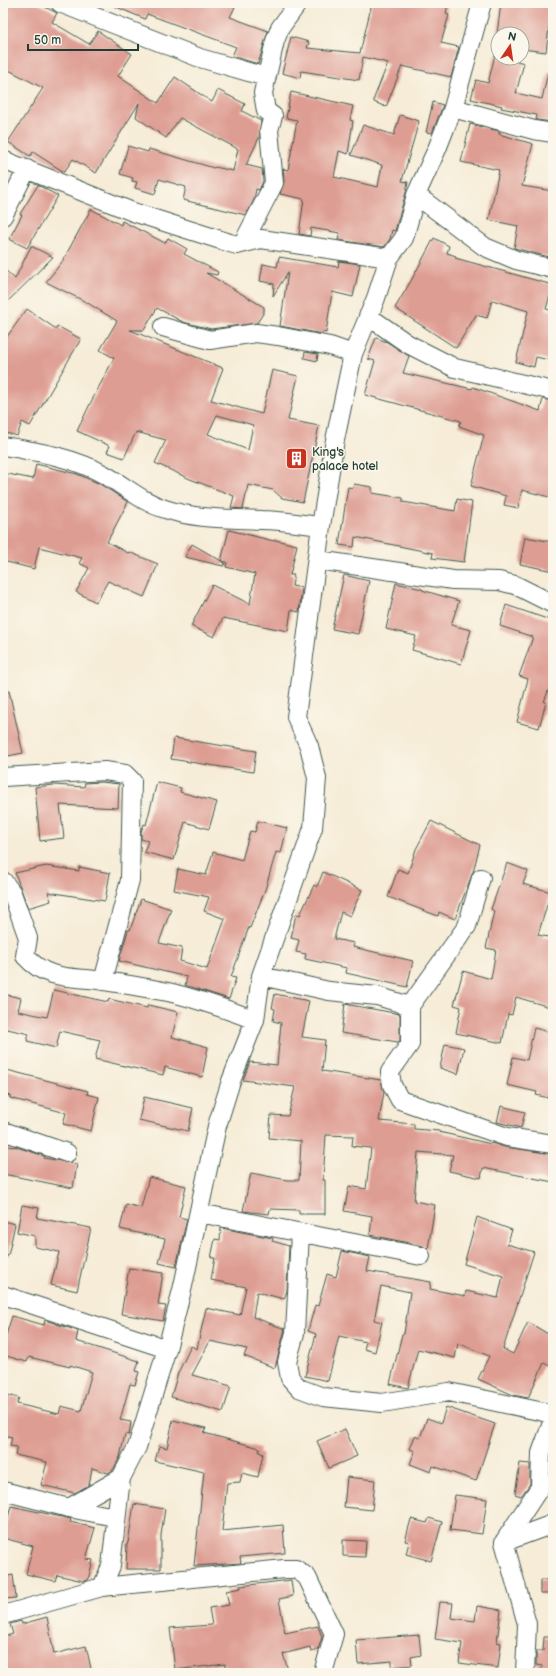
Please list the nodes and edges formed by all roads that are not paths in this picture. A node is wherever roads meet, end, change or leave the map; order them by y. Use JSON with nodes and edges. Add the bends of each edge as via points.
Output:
{"nodes":[{"id":1,"x":60,"y":3,"type":"edge"},
{"id":2,"x":298,"y":3,"type":"edge"},
{"id":3,"x":482,"y":3,"type":"edge"},
{"id":4,"x":266,"y":77,"type":"junction"},
{"id":5,"x":453,"y":108,"type":"junction"},
{"id":6,"x":553,"y":133,"type":"edge"},
{"id":7,"x":3,"y":160,"type":"edge"},
{"id":8,"x":27,"y":169,"type":"junction"},
{"id":9,"x":416,"y":195,"type":"junction"},
{"id":10,"x":3,"y":216,"type":"edge"},
{"id":11,"x":243,"y":243,"type":"junction"},
{"id":12,"x":389,"y":258,"type":"junction"},
{"id":13,"x":553,"y":269,"type":"edge"},
{"id":14,"x":368,"y":316,"type":"junction"},
{"id":15,"x":163,"y":327,"type":"dead end"},
{"id":16,"x":353,"y":354,"type":"junction"},
{"id":17,"x":553,"y":391,"type":"edge"},
{"id":18,"x":3,"y":446,"type":"edge"},
{"id":19,"x":321,"y":526,"type":"junction"},
{"id":20,"x":318,"y":560,"type":"junction"},
{"id":21,"x":553,"y":604,"type":"edge"},
{"id":22,"x":3,"y":777,"type":"edge"},
{"id":23,"x":481,"y":878,"type":"dead end"},
{"id":24,"x":3,"y":881,"type":"edge"},
{"id":25,"x":261,"y":976,"type":"junction"},
{"id":26,"x":103,"y":981,"type":"junction"},
{"id":27,"x":410,"y":1006,"type":"junction"},
{"id":28,"x":255,"y":1020,"type":"junction"},
{"id":29,"x":3,"y":1131,"type":"edge"},
{"id":30,"x":553,"y":1144,"type":"edge"},
{"id":31,"x":67,"y":1153,"type":"dead end"},
{"id":32,"x":199,"y":1213,"type":"junction"},
{"id":33,"x":300,"y":1232,"type":"junction"},
{"id":34,"x":421,"y":1256,"type":"dead end"},
{"id":35,"x":3,"y":1294,"type":"edge"},
{"id":36,"x":167,"y":1349,"type":"junction"},
{"id":37,"x":553,"y":1414,"type":"edge"},
{"id":38,"x":553,"y":1420,"type":"edge"},
{"id":39,"x":121,"y":1478,"type":"junction"},
{"id":40,"x":3,"y":1491,"type":"edge"},
{"id":41,"x":69,"y":1508,"type":"junction"},
{"id":42,"x":115,"y":1517,"type":"junction"},
{"id":43,"x":553,"y":1524,"type":"edge"},
{"id":44,"x":504,"y":1542,"type":"junction"},
{"id":45,"x":111,"y":1566,"type":"junction"},
{"id":46,"x":124,"y":1585,"type":"junction"},
{"id":47,"x":102,"y":1587,"type":"junction"},
{"id":48,"x":3,"y":1615,"type":"edge"},
{"id":49,"x":324,"y":1673,"type":"edge"},
{"id":50,"x":525,"y":1673,"type":"edge"}],
"edges":[{"from":1,"to":4,"type":"street","via":[[200,58]]},
{"from":2,"to":4,"type":"street","via":[[280,28]]},
{"from":3,"to":5,"type":"street"},
{"from":4,"to":11,"type":"street","via":[[263,93],[266,111],[273,116],[269,130],[274,183]]},
{"from":5,"to":6,"type":"street"},
{"from":5,"to":9,"type":"street"},
{"from":7,"to":8,"type":"street"},
{"from":8,"to":10,"type":"street"},
{"from":8,"to":11,"type":"street","via":[[133,212],[230,243]]},
{"from":9,"to":12,"type":"street","via":[[404,238]]},
{"from":9,"to":13,"type":"street","via":[[485,247],[516,260]]},
{"from":11,"to":12,"type":"street","via":[[261,239]]},
{"from":12,"to":14,"type":"street"},
{"from":14,"to":16,"type":"street"},
{"from":14,"to":17,"type":"street","via":[[408,344],[455,368]]},
{"from":15,"to":16,"type":"street","via":[[210,340],[256,333],[278,336],[330,346]]},
{"from":16,"to":19,"type":"street"},
{"from":18,"to":19,"type":"street","via":[[50,454],[73,461],[104,474],[137,496],[191,517]]},
{"from":19,"to":20,"type":"street"},
{"from":20,"to":21,"type":"street","via":[[453,580],[499,582],[515,585]]},
{"from":20,"to":25,"type":"street","via":[[296,717],[309,746],[317,778],[313,828]]},
{"from":22,"to":26,"type":"street","via":[[105,771],[125,774],[132,781],[130,880]]},
{"from":23,"to":27,"type":"street","via":[[467,926]]},
{"from":24,"to":26,"type":"street","via":[[12,893],[28,938],[25,956],[34,966],[48,973],[80,980]]},
{"from":25,"to":27,"type":"street","via":[[329,991],[376,996]]},
{"from":25,"to":28,"type":"street"},
{"from":26,"to":28,"type":"street","via":[[199,999]]},
{"from":27,"to":30,"type":"street","via":[[410,1044],[390,1072],[392,1085],[400,1100],[506,1137]]},
{"from":28,"to":32,"type":"street","via":[[222,1111]]},
{"from":29,"to":31,"type":"street"},
{"from":32,"to":33,"type":"street"},
{"from":32,"to":36,"type":"street"},
{"from":33,"to":34,"type":"street"},
{"from":33,"to":37,"type":"street","via":[[295,1333],[287,1362],[290,1378],[299,1388],[322,1397],[382,1403],[449,1392]]},
{"from":35,"to":36,"type":"street"},
{"from":36,"to":39,"type":"street","via":[[137,1447]]},
{"from":38,"to":44,"type":"street","via":[[541,1453],[540,1487]]},
{"from":39,"to":41,"type":"street"},
{"from":39,"to":42,"type":"street"},
{"from":40,"to":41,"type":"street"},
{"from":41,"to":42,"type":"street"},
{"from":42,"to":45,"type":"street"},
{"from":43,"to":44,"type":"street"},
{"from":44,"to":50,"type":"street","via":[[527,1624]]},
{"from":45,"to":46,"type":"street"},
{"from":45,"to":47,"type":"street"},
{"from":46,"to":47,"type":"street"},
{"from":46,"to":49,"type":"street","via":[[284,1568],[296,1569],[307,1577],[334,1634]]},
{"from":47,"to":48,"type":"street"}]}
